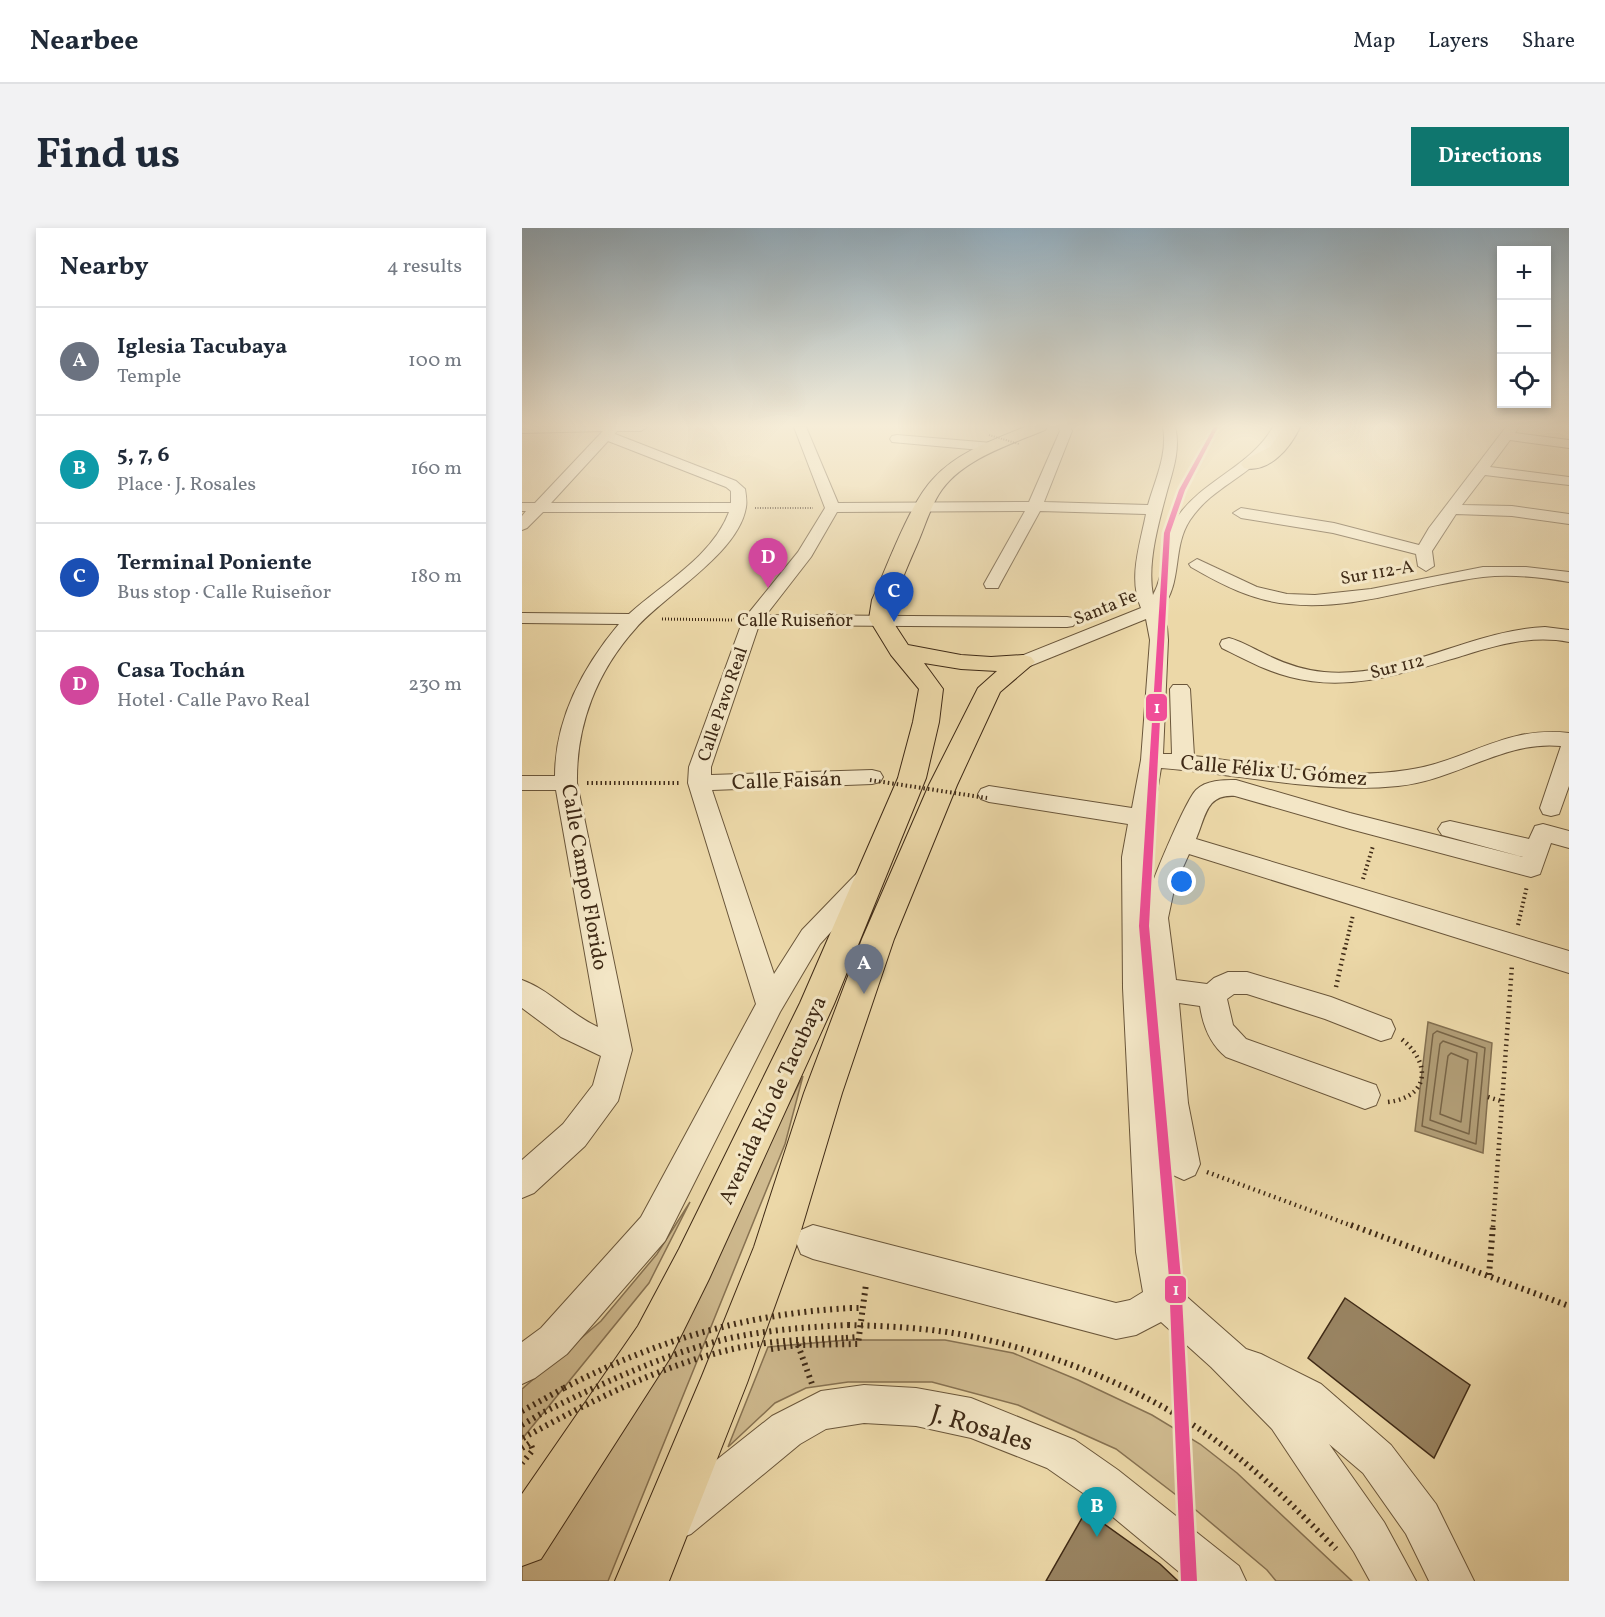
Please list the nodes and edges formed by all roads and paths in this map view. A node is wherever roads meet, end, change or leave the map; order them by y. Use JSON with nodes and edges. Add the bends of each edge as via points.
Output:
{"nodes":[{"id":1,"x":555,"y":490,"type":"edge"},
{"id":2,"x":738,"y":490,"type":"edge"},
{"id":3,"x":825,"y":490,"type":"edge"},
{"id":4,"x":932,"y":490,"type":"edge"},
{"id":5,"x":1042,"y":490,"type":"edge"},
{"id":6,"x":1160,"y":490,"type":"edge"},
{"id":7,"x":1212,"y":490,"type":"edge"},
{"id":8,"x":1466,"y":490,"type":"edge"},
{"id":9,"x":924,"y":506,"type":"junction"},
{"id":10,"x":1035,"y":506,"type":"junction"},
{"id":11,"x":522,"y":507,"type":"edge"},
{"id":12,"x":539,"y":507,"type":"junction"},
{"id":13,"x":739,"y":508,"type":"junction"},
{"id":14,"x":832,"y":508,"type":"junction"},
{"id":15,"x":1451,"y":509,"type":"junction"},
{"id":16,"x":1155,"y":510,"type":"junction"},
{"id":17,"x":1241,"y":513,"type":"dead end"},
{"id":18,"x":1569,"y":519,"type":"edge"},
{"id":19,"x":522,"y":525,"type":"edge"},
{"id":20,"x":1424,"y":551,"type":"junction"},
{"id":21,"x":1197,"y":564,"type":"dead end"},
{"id":22,"x":1569,"y":578,"type":"edge"},
{"id":23,"x":1436,"y":581,"type":"junction"},
{"id":24,"x":992,"y":584,"type":"dead end"},
{"id":25,"x":1150,"y":611,"type":"junction"},
{"id":26,"x":522,"y":618,"type":"edge"},
{"id":27,"x":634,"y":619,"type":"junction"},
{"id":28,"x":880,"y":619,"type":"junction"},
{"id":29,"x":752,"y":620,"type":"junction"},
{"id":30,"x":1067,"y":622,"type":"dead end"},
{"id":31,"x":1569,"y":636,"type":"edge"},
{"id":32,"x":1229,"y":644,"type":"dead end"},
{"id":33,"x":899,"y":650,"type":"junction"},
{"id":34,"x":1023,"y":662,"type":"junction"},
{"id":35,"x":990,"y":688,"type":"junction"},
{"id":36,"x":930,"y":689,"type":"junction"},
{"id":37,"x":1180,"y":689,"type":"dead end"},
{"id":38,"x":1569,"y":740,"type":"edge"},
{"id":39,"x":1569,"y":750,"type":"edge"},
{"id":40,"x":1152,"y":760,"type":"junction"},
{"id":41,"x":1183,"y":761,"type":"junction"},
{"id":42,"x":871,"y":779,"type":"joint"},
{"id":43,"x":522,"y":783,"type":"edge"},
{"id":44,"x":566,"y":783,"type":"junction"},
{"id":45,"x":699,"y":783,"type":"junction"},
{"id":46,"x":988,"y":796,"type":"joint"},
{"id":47,"x":1551,"y":808,"type":"dead end"},
{"id":48,"x":1143,"y":818,"type":"junction"},
{"id":49,"x":1350,"y":821,"type":"junction"},
{"id":50,"x":1379,"y":829,"type":"junction"},
{"id":51,"x":1569,"y":840,"type":"edge"},
{"id":52,"x":1181,"y":843,"type":"junction"},
{"id":53,"x":1534,"y":859,"type":"junction"},
{"id":54,"x":872,"y":874,"type":"junction"},
{"id":55,"x":1357,"y":896,"type":"junction"},
{"id":56,"x":1513,"y":946,"type":"junction"},
{"id":57,"x":1569,"y":962,"type":"edge"},
{"id":58,"x":1150,"y":989,"type":"junction"},
{"id":59,"x":522,"y":992,"type":"edge"},
{"id":60,"x":1213,"y":996,"type":"junction"},
{"id":61,"x":770,"y":1004,"type":"junction"},
{"id":62,"x":1331,"y":1009,"type":"junction"},
{"id":63,"x":1381,"y":1029,"type":"joint"},
{"id":64,"x":617,"y":1050,"type":"junction"},
{"id":65,"x":1365,"y":1095,"type":"joint"},
{"id":66,"x":1488,"y":1096,"type":"dead end"},
{"id":67,"x":1501,"y":1101,"type":"junction"},
{"id":68,"x":1184,"y":1164,"type":"joint"},
{"id":69,"x":522,"y":1182,"type":"edge"},
{"id":70,"x":813,"y":1242,"type":"dead end"},
{"id":71,"x":1489,"y":1275,"type":"junction"},
{"id":72,"x":867,"y":1278,"type":"dead end"},
{"id":73,"x":1163,"y":1300,"type":"junction"},
{"id":74,"x":1569,"y":1306,"type":"edge"},
{"id":75,"x":863,"y":1308,"type":"junction"},
{"id":76,"x":861,"y":1325,"type":"junction"},
{"id":77,"x":859,"y":1337,"type":"junction"},
{"id":78,"x":1224,"y":1354,"type":"junction"},
{"id":79,"x":522,"y":1365,"type":"edge"},
{"id":80,"x":821,"y":1410,"type":"junction"},
{"id":81,"x":522,"y":1411,"type":"edge"},
{"id":82,"x":522,"y":1425,"type":"edge"},
{"id":83,"x":523,"y":1438,"type":"edge"},
{"id":84,"x":522,"y":1448,"type":"edge"},
{"id":85,"x":522,"y":1463,"type":"edge"},
{"id":86,"x":665,"y":1529,"type":"junction"},
{"id":87,"x":522,"y":1540,"type":"edge"},
{"id":88,"x":1338,"y":1550,"type":"dead end"},
{"id":89,"x":642,"y":1581,"type":"edge"},
{"id":90,"x":1224,"y":1581,"type":"edge"},
{"id":91,"x":1395,"y":1581,"type":"edge"},
{"id":92,"x":1452,"y":1581,"type":"edge"}],
"edges":[{"from":1,"to":12,"type":"street"},
{"from":2,"to":13,"type":"street"},
{"from":3,"to":14,"type":"street"},
{"from":4,"to":9,"type":"main road"},
{"from":5,"to":10,"type":"street"},
{"from":6,"to":16,"type":"street"},
{"from":7,"to":25,"type":"street","name":"Santa Fe","via":[[1183,519],[1174,535],[1166,592]]},
{"from":8,"to":15,"type":"street"},
{"from":9,"to":10,"type":"street"},
{"from":9,"to":14,"type":"street"},
{"from":9,"to":28,"type":"main road","via":[[883,600]]},
{"from":10,"to":16,"type":"street"},
{"from":10,"to":24,"type":"street"},
{"from":11,"to":12,"type":"street"},
{"from":12,"to":13,"type":"street"},
{"from":12,"to":19,"type":"street"},
{"from":13,"to":14,"type":"path"},
{"from":13,"to":27,"type":"street","name":"Calle Campo Florido","via":[[714,550]]},
{"from":14,"to":29,"type":"street","name":"Calle Pavo Real","via":[[805,554]]},
{"from":15,"to":18,"type":"street","via":[[1512,511]]},
{"from":15,"to":20,"type":"street"},
{"from":16,"to":25,"type":"street","via":[[1144,578]]},
{"from":17,"to":20,"type":"street","via":[[1334,528]]},
{"from":20,"to":23,"type":"street","via":[[1426,568]]},
{"from":21,"to":23,"type":"street","name":"Sur 112-A","via":[[1260,594],[1311,601],[1362,597]]},
{"from":22,"to":23,"type":"street","name":"Sur 112-A","via":[[1501,571]]},
{"from":25,"to":34,"type":"street","name":"Santa Fe"},
{"from":25,"to":40,"type":"street","via":[[1160,630]]},
{"from":26,"to":27,"type":"street"},
{"from":27,"to":29,"type":"path","name":"Calle Ruiseñor"},
{"from":27,"to":44,"type":"street","name":"Calle Campo Florido","via":[[611,647],[579,704],[567,744]]},
{"from":28,"to":29,"type":"street","name":"Calle Ruiseñor"},
{"from":28,"to":30,"type":"street","name":"Calle Ruiseñor"},
{"from":28,"to":33,"type":"main road"},
{"from":29,"to":45,"type":"street","name":"Calle Pavo Real","via":[[705,747]]},
{"from":31,"to":32,"type":"street","name":"Sur 112","via":[[1544,633],[1506,637],[1347,678],[1305,675]]},
{"from":33,"to":34,"type":"main road","via":[[964,664]]},
{"from":33,"to":36,"type":"main road"},
{"from":34,"to":35,"type":"main road","name":"Avenida Río de Tacubaya"},
{"from":35,"to":36,"type":"main road","via":[[958,679]]},
{"from":35,"to":86,"type":"main road","name":"Avenida Río de Tacubaya","via":[[947,776],[878,939],[823,1094],[775,1247]]},
{"from":36,"to":54,"type":"main road","name":"Avenida Río de Tacubaya","via":[[912,778]]},
{"from":37,"to":41,"type":"street"},
{"from":38,"to":41,"type":"street","name":"Calle Félix U. Gómez","via":[[1526,739],[1423,774],[1353,782]]},
{"from":39,"to":47,"type":"street"},
{"from":40,"to":41,"type":"street","name":"Calle Félix U. Gómez"},
{"from":40,"to":48,"type":"street"},
{"from":42,"to":45,"type":"street","name":"Calle Faisán"},
{"from":42,"to":46,"type":"path","bridge":true},
{"from":43,"to":44,"type":"street"},
{"from":44,"to":45,"type":"path"},
{"from":44,"to":64,"type":"street","name":"Calle Campo Florido"},
{"from":45,"to":61,"type":"street","name":"Calle Pavo Real"},
{"from":46,"to":48,"type":"street"},
{"from":48,"to":58,"type":"street","via":[[1134,857]]},
{"from":49,"to":50,"type":"street"},
{"from":49,"to":52,"type":"street","via":[[1221,787],[1203,796]]},
{"from":49,"to":53,"type":"street","via":[[1401,817]]},
{"from":50,"to":53,"type":"street"},
{"from":50,"to":55,"type":"path"},
{"from":51,"to":53,"type":"street","via":[[1542,832]]},
{"from":52,"to":55,"type":"street"},
{"from":52,"to":58,"type":"street","via":[[1162,885],[1155,918]]},
{"from":53,"to":56,"type":"path"},
{"from":54,"to":61,"type":"street","via":[[811,937]]},
{"from":54,"to":87,"type":"main road","name":"Avenida Río de Tacubaya","via":[[817,1004],[659,1332]]},
{"from":55,"to":56,"type":"street"},
{"from":55,"to":62,"type":"path"},
{"from":56,"to":57,"type":"street"},
{"from":56,"to":67,"type":"path"},
{"from":58,"to":60,"type":"street"},
{"from":58,"to":68,"type":"street"},
{"from":58,"to":73,"type":"street","via":[[1153,1252]]},
{"from":59,"to":64,"type":"street","via":[[571,1029]]},
{"from":60,"to":62,"type":"street","via":[[1222,985],[1232,981]]},
{"from":60,"to":65,"type":"street","via":[[1221,1033],[1236,1048]]},
{"from":61,"to":79,"type":"street","via":[[653,1229],[554,1341]]},
{"from":62,"to":63,"type":"street"},
{"from":63,"to":65,"type":"path","via":[[1404,1040],[1415,1051],[1421,1063],[1421,1086],[1405,1100],[1392,1102]]},
{"from":64,"to":69,"type":"street","name":"Calle Campo Florido","via":[[607,1091],[574,1136]]},
{"from":66,"to":67,"type":"path"},
{"from":67,"to":71,"type":"path"},
{"from":68,"to":71,"type":"path"},
{"from":70,"to":73,"type":"street","via":[[1116,1321],[1136,1317]]},
{"from":71,"to":74,"type":"path"},
{"from":72,"to":75,"type":"path"},
{"from":73,"to":78,"type":"street"},
{"from":75,"to":76,"type":"path"},
{"from":75,"to":81,"type":"path","bridge":true,"via":[[791,1312],[693,1332],[626,1358]]},
{"from":76,"to":77,"type":"path"},
{"from":76,"to":82,"type":"path","bridge":true,"via":[[764,1330],[697,1346],[628,1371]]},
{"from":76,"to":88,"type":"path","via":[[965,1334],[1023,1347],[1104,1376],[1171,1411],[1229,1452],[1287,1499]]},
{"from":77,"to":80,"type":"path","via":[[858,1344],[798,1345]]},
{"from":77,"to":83,"type":"path","bridge":true,"via":[[792,1339],[714,1354],[620,1389]]},
{"from":78,"to":91,"type":"street","via":[[1286,1415]]},
{"from":78,"to":92,"type":"street","via":[[1307,1398],[1377,1459],[1421,1519]]},
{"from":80,"to":86,"type":"street","name":"J. Rosales","via":[[786,1430]]},
{"from":80,"to":90,"type":"street","name":"J. Rosales","via":[[864,1404],[916,1407],[971,1418],[1028,1439],[1061,1454],[1104,1484]]},
{"from":84,"to":85,"type":"path","via":[[530,1443],[532,1450]]},
{"from":86,"to":89,"type":"main road","name":"Avenida Río de Tacubaya"}]}
